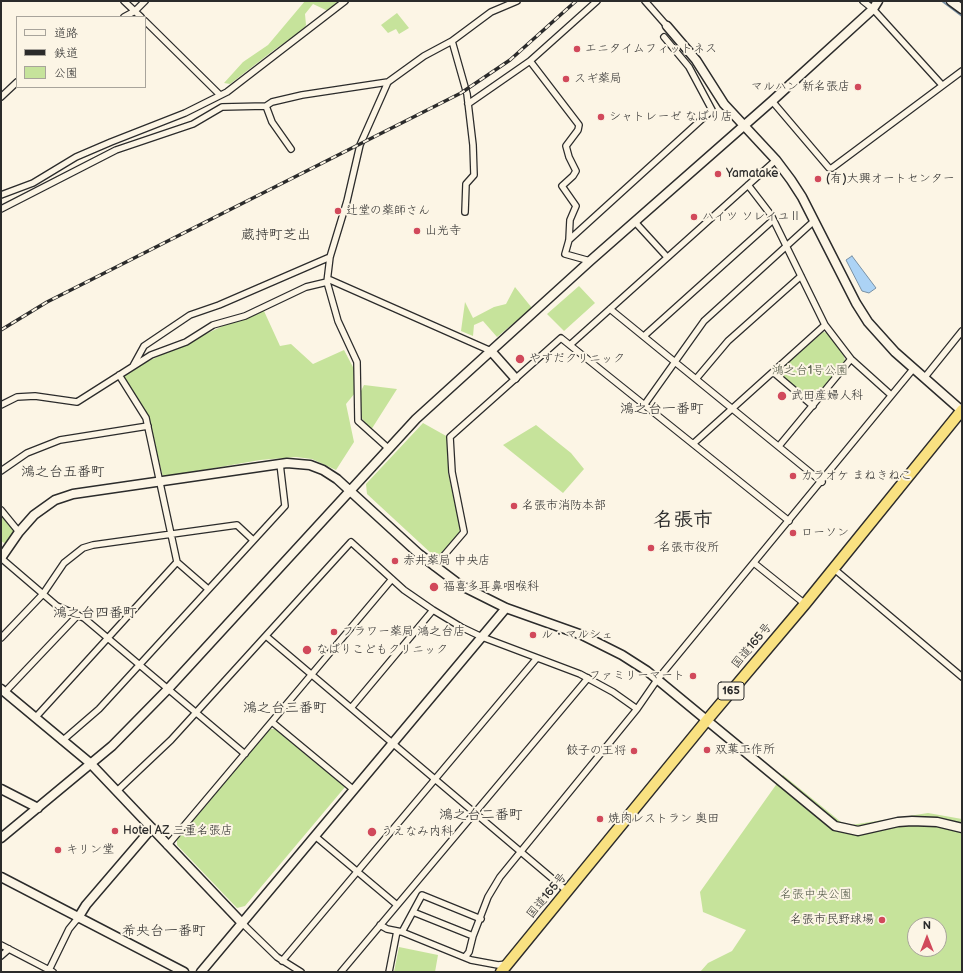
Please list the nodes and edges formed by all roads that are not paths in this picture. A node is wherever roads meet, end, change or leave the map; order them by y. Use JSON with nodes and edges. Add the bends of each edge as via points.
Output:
{"nodes":[{"id":1,"x":124,"y":1,"type":"edge"},
{"id":2,"x":145,"y":1,"type":"edge"},
{"id":3,"x":345,"y":1,"type":"edge"},
{"id":4,"x":518,"y":1,"type":"edge"},
{"id":5,"x":598,"y":1,"type":"edge"},
{"id":6,"x":645,"y":1,"type":"edge"},
{"id":7,"x":864,"y":1,"type":"edge"},
{"id":8,"x":878,"y":1,"type":"edge"},
{"id":9,"x":951,"y":1,"type":"edge"},
{"id":10,"x":873,"y":9,"type":"junction"},
{"id":11,"x":962,"y":10,"type":"edge"},
{"id":12,"x":135,"y":11,"type":"junction"},
{"id":13,"x":126,"y":16,"type":"edge"},
{"id":14,"x":140,"y":16,"type":"edge"},
{"id":15,"x":146,"y":22,"type":"edge"},
{"id":16,"x":667,"y":26,"type":"joint"},
{"id":17,"x":664,"y":37,"type":"dead end"},
{"id":18,"x":452,"y":41,"type":"junction"},
{"id":19,"x":530,"y":61,"type":"junction"},
{"id":20,"x":962,"y":70,"type":"edge"},
{"id":21,"x":388,"y":82,"type":"junction"},
{"id":22,"x":16,"y":83,"type":"edge"},
{"id":23,"x":942,"y":85,"type":"junction"},
{"id":24,"x":220,"y":95,"type":"junction"},
{"id":25,"x":1,"y":98,"type":"edge"},
{"id":26,"x":772,"y":101,"type":"junction"},
{"id":27,"x":468,"y":104,"type":"junction"},
{"id":28,"x":266,"y":106,"type":"junction"},
{"id":29,"x":743,"y":126,"type":"junction"},
{"id":30,"x":291,"y":149,"type":"dead end"},
{"id":31,"x":776,"y":160,"type":"junction"},
{"id":32,"x":748,"y":185,"type":"junction"},
{"id":33,"x":1,"y":195,"type":"edge"},
{"id":34,"x":1,"y":209,"type":"edge"},
{"id":35,"x":466,"y":212,"type":"dead end"},
{"id":36,"x":773,"y":220,"type":"junction"},
{"id":37,"x":814,"y":221,"type":"junction"},
{"id":38,"x":635,"y":222,"type":"junction"},
{"id":39,"x":569,"y":240,"type":"junction"},
{"id":40,"x":786,"y":246,"type":"junction"},
{"id":41,"x":330,"y":257,"type":"junction"},
{"id":42,"x":668,"y":257,"type":"junction"},
{"id":43,"x":590,"y":261,"type":"junction"},
{"id":44,"x":801,"y":276,"type":"junction"},
{"id":45,"x":327,"y":280,"type":"junction"},
{"id":46,"x":610,"y":309,"type":"junction"},
{"id":47,"x":826,"y":325,"type":"junction"},
{"id":48,"x":962,"y":331,"type":"edge"},
{"id":49,"x":644,"y":336,"type":"junction"},
{"id":50,"x":571,"y":344,"type":"junction"},
{"id":51,"x":491,"y":351,"type":"junction"},
{"id":52,"x":850,"y":358,"type":"junction"},
{"id":53,"x":675,"y":362,"type":"junction"},
{"id":54,"x":133,"y":366,"type":"junction"},
{"id":55,"x":914,"y":368,"type":"junction"},
{"id":56,"x":773,"y":372,"type":"junction"},
{"id":57,"x":119,"y":375,"type":"junction"},
{"id":58,"x":925,"y":377,"type":"junction"},
{"id":59,"x":515,"y":378,"type":"junction"},
{"id":60,"x":696,"y":379,"type":"junction"},
{"id":61,"x":892,"y":395,"type":"junction"},
{"id":62,"x":645,"y":404,"type":"junction"},
{"id":63,"x":1,"y":405,"type":"edge"},
{"id":64,"x":813,"y":406,"type":"junction"},
{"id":65,"x":732,"y":408,"type":"junction"},
{"id":66,"x":962,"y":410,"type":"edge"},
{"id":67,"x":148,"y":426,"type":"junction"},
{"id":68,"x":694,"y":443,"type":"junction"},
{"id":69,"x":779,"y":446,"type":"junction"},
{"id":70,"x":388,"y":448,"type":"junction"},
{"id":71,"x":280,"y":464,"type":"junction"},
{"id":72,"x":1,"y":471,"type":"edge"},
{"id":73,"x":161,"y":481,"type":"junction"},
{"id":74,"x":822,"y":482,"type":"junction"},
{"id":75,"x":349,"y":490,"type":"junction"},
{"id":76,"x":1,"y":510,"type":"edge"},
{"id":77,"x":789,"y":521,"type":"junction"},
{"id":78,"x":19,"y":532,"type":"junction"},
{"id":79,"x":171,"y":534,"type":"junction"},
{"id":80,"x":253,"y":540,"type":"junction"},
{"id":81,"x":1,"y":558,"type":"edge"},
{"id":82,"x":177,"y":562,"type":"junction"},
{"id":83,"x":754,"y":563,"type":"junction"},
{"id":84,"x":434,"y":567,"type":"junction"},
{"id":85,"x":833,"y":568,"type":"junction"},
{"id":86,"x":392,"y":579,"type":"junction"},
{"id":87,"x":208,"y":589,"type":"junction"},
{"id":88,"x":43,"y":594,"type":"junction"},
{"id":89,"x":805,"y":604,"type":"junction"},
{"id":90,"x":506,"y":608,"type":"junction"},
{"id":91,"x":433,"y":610,"type":"junction"},
{"id":92,"x":78,"y":615,"type":"junction"},
{"id":93,"x":266,"y":636,"type":"junction"},
{"id":94,"x":482,"y":637,"type":"junction"},
{"id":95,"x":1,"y":638,"type":"edge"},
{"id":96,"x":107,"y":638,"type":"junction"},
{"id":97,"x":537,"y":658,"type":"junction"},
{"id":98,"x":140,"y":665,"type":"junction"},
{"id":99,"x":311,"y":675,"type":"junction"},
{"id":100,"x":962,"y":677,"type":"edge"},
{"id":101,"x":588,"y":678,"type":"junction"},
{"id":102,"x":658,"y":680,"type":"junction"},
{"id":103,"x":168,"y":689,"type":"junction"},
{"id":104,"x":2,"y":693,"type":"edge"},
{"id":105,"x":351,"y":708,"type":"junction"},
{"id":106,"x":637,"y":709,"type":"junction"},
{"id":107,"x":196,"y":712,"type":"junction"},
{"id":108,"x":35,"y":718,"type":"junction"},
{"id":109,"x":707,"y":720,"type":"junction"},
{"id":110,"x":272,"y":722,"type":"junction"},
{"id":111,"x":62,"y":741,"type":"junction"},
{"id":112,"x":392,"y":744,"type":"junction"},
{"id":113,"x":245,"y":754,"type":"junction"},
{"id":114,"x":90,"y":764,"type":"junction"},
{"id":115,"x":435,"y":779,"type":"junction"},
{"id":116,"x":1,"y":789,"type":"edge"},
{"id":117,"x":354,"y":790,"type":"junction"},
{"id":118,"x":117,"y":791,"type":"junction"},
{"id":119,"x":38,"y":808,"type":"junction"},
{"id":120,"x":475,"y":813,"type":"junction"},
{"id":121,"x":152,"y":828,"type":"junction"},
{"id":122,"x":962,"y":828,"type":"edge"},
{"id":123,"x":315,"y":836,"type":"junction"},
{"id":124,"x":1,"y":838,"type":"edge"},
{"id":125,"x":167,"y":846,"type":"junction"},
{"id":126,"x":521,"y":852,"type":"junction"},
{"id":127,"x":358,"y":871,"type":"junction"},
{"id":128,"x":1,"y":877,"type":"edge"},
{"id":129,"x":567,"y":892,"type":"junction"},
{"id":130,"x":397,"y":905,"type":"junction"},
{"id":131,"x":412,"y":912,"type":"junction"},
{"id":132,"x":78,"y":918,"type":"junction"},
{"id":133,"x":481,"y":919,"type":"junction"},
{"id":134,"x":242,"y":923,"type":"junction"},
{"id":135,"x":380,"y":925,"type":"junction"},
{"id":136,"x":400,"y":932,"type":"junction"},
{"id":137,"x":473,"y":936,"type":"junction"},
{"id":138,"x":1,"y":945,"type":"edge"},
{"id":139,"x":9,"y":949,"type":"junction"},
{"id":140,"x":1,"y":956,"type":"edge"},
{"id":141,"x":465,"y":956,"type":"junction"},
{"id":142,"x":282,"y":962,"type":"junction"},
{"id":143,"x":504,"y":968,"type":"edge"},
{"id":144,"x":51,"y":971,"type":"edge"},
{"id":145,"x":184,"y":972,"type":"edge"},
{"id":146,"x":201,"y":972,"type":"edge"},
{"id":147,"x":301,"y":972,"type":"edge"},
{"id":148,"x":341,"y":972,"type":"edge"},
{"id":149,"x":389,"y":972,"type":"edge"}],
"edges":[{"from":1,"to":12,"type":"street"},
{"from":2,"to":12,"type":"street"},
{"from":3,"to":24,"type":"street","via":[[243,81]]},
{"from":4,"to":18,"type":"street","via":[[491,12]]},
{"from":5,"to":19,"type":"street"},
{"from":6,"to":16,"type":"street"},
{"from":7,"to":10,"type":"street"},
{"from":8,"to":10,"type":"street"},
{"from":9,"to":11,"type":"street"},
{"from":10,"to":23,"type":"street"},
{"from":10,"to":26,"type":"street"},
{"from":12,"to":13,"type":"street"},
{"from":12,"to":14,"type":"street"},
{"from":15,"to":24,"type":"street"},
{"from":16,"to":29,"type":"street","via":[[696,60],[719,98]]},
{"from":17,"to":39,"type":"street","via":[[689,67],[712,110]]},
{"from":18,"to":21,"type":"street","via":[[424,56]]},
{"from":18,"to":27,"type":"street"},
{"from":19,"to":27,"type":"street"},
{"from":19,"to":39,"type":"street","via":[[579,125],[566,146],[568,157],[576,171],[562,186],[576,206],[570,220]]},
{"from":20,"to":23,"type":"street"},
{"from":21,"to":28,"type":"street","via":[[302,95],[272,102]]},
{"from":21,"to":41,"type":"street","via":[[362,139]]},
{"from":22,"to":25,"type":"street"},
{"from":23,"to":26,"type":"street","via":[[832,168],[829,168]]},
{"from":24,"to":33,"type":"street","via":[[185,113],[76,157],[33,183]]},
{"from":26,"to":29,"type":"street"},
{"from":27,"to":35,"type":"street","via":[[474,175],[466,184]]},
{"from":28,"to":30,"type":"street","via":[[272,122]]},
{"from":28,"to":34,"type":"street","via":[[222,107],[193,124],[116,150]]},
{"from":29,"to":31,"type":"street"},
{"from":29,"to":38,"type":"street"},
{"from":31,"to":32,"type":"street"},
{"from":31,"to":37,"type":"street","via":[[802,197]]},
{"from":32,"to":36,"type":"street"},
{"from":32,"to":42,"type":"street"},
{"from":36,"to":40,"type":"street"},
{"from":36,"to":49,"type":"street"},
{"from":37,"to":40,"type":"street"},
{"from":37,"to":55,"type":"street","via":[[862,313],[885,342]]},
{"from":38,"to":42,"type":"street"},
{"from":38,"to":43,"type":"street"},
{"from":39,"to":43,"type":"street","via":[[565,254]]},
{"from":40,"to":44,"type":"street"},
{"from":40,"to":53,"type":"street","via":[[704,320]]},
{"from":41,"to":45,"type":"street"},
{"from":41,"to":54,"type":"street","via":[[219,306],[190,315],[144,346]]},
{"from":42,"to":46,"type":"street"},
{"from":43,"to":51,"type":"street"},
{"from":44,"to":47,"type":"street"},
{"from":44,"to":60,"type":"street","via":[[728,341]]},
{"from":45,"to":51,"type":"street"},
{"from":45,"to":54,"type":"street","via":[[306,287],[245,316],[213,325],[186,342],[151,355]]},
{"from":45,"to":70,"type":"street","via":[[338,321],[357,362],[358,421]]},
{"from":46,"to":49,"type":"street"},
{"from":46,"to":50,"type":"street"},
{"from":47,"to":52,"type":"street"},
{"from":47,"to":56,"type":"street"},
{"from":48,"to":58,"type":"street"},
{"from":49,"to":53,"type":"street"},
{"from":50,"to":59,"type":"street","via":[[561,338]]},
{"from":50,"to":62,"type":"street"},
{"from":51,"to":59,"type":"street"},
{"from":51,"to":70,"type":"street"},
{"from":52,"to":61,"type":"street"},
{"from":52,"to":64,"type":"street"},
{"from":53,"to":60,"type":"street"},
{"from":53,"to":62,"type":"street"},
{"from":54,"to":57,"type":"street"},
{"from":55,"to":58,"type":"street"},
{"from":55,"to":61,"type":"street"},
{"from":56,"to":64,"type":"street"},
{"from":56,"to":65,"type":"street"},
{"from":57,"to":63,"type":"street","via":[[77,402],[35,396],[17,397]]},
{"from":57,"to":67,"type":"street","via":[[146,418]]},
{"from":58,"to":66,"type":"street"},
{"from":59,"to":84,"type":"street","via":[[450,437],[452,472],[464,532]]},
{"from":60,"to":65,"type":"street"},
{"from":61,"to":74,"type":"street"},
{"from":62,"to":68,"type":"street"},
{"from":64,"to":69,"type":"street"},
{"from":65,"to":68,"type":"street"},
{"from":65,"to":69,"type":"street"},
{"from":66,"to":85,"type":"highway","name":"国道165号","number":"165"},
{"from":67,"to":72,"type":"street","via":[[60,440],[27,454]]},
{"from":67,"to":73,"type":"street"},
{"from":68,"to":77,"type":"street"},
{"from":69,"to":74,"type":"street"},
{"from":70,"to":75,"type":"street"},
{"from":71,"to":73,"type":"street"},
{"from":71,"to":75,"type":"street","via":[[302,463],[316,467],[329,473]]},
{"from":71,"to":80,"type":"street","via":[[285,506]]},
{"from":73,"to":78,"type":"street","via":[[89,490],[62,497],[40,510]]},
{"from":73,"to":79,"type":"street"},
{"from":74,"to":77,"type":"street"},
{"from":75,"to":84,"type":"street"},
{"from":75,"to":103,"type":"street"},
{"from":76,"to":78,"type":"street"},
{"from":77,"to":83,"type":"street"},
{"from":78,"to":81,"type":"street"},
{"from":79,"to":80,"type":"street","via":[[237,525]]},
{"from":79,"to":82,"type":"street"},
{"from":79,"to":88,"type":"street","via":[[83,548],[64,562]]},
{"from":80,"to":87,"type":"street"},
{"from":81,"to":88,"type":"street"},
{"from":82,"to":87,"type":"street"},
{"from":82,"to":96,"type":"street"},
{"from":83,"to":89,"type":"street"},
{"from":83,"to":102,"type":"street"},
{"from":84,"to":90,"type":"street","via":[[460,585]]},
{"from":85,"to":89,"type":"highway","name":"国道165号","number":"165"},
{"from":85,"to":100,"type":"street"},
{"from":86,"to":91,"type":"street"},
{"from":86,"to":93,"type":"street","via":[[351,542]]},
{"from":86,"to":99,"type":"street"},
{"from":87,"to":98,"type":"street"},
{"from":88,"to":92,"type":"street","via":[[57,606]]},
{"from":88,"to":95,"type":"street"},
{"from":89,"to":109,"type":"highway","name":"国道165号","number":"165"},
{"from":90,"to":94,"type":"street"},
{"from":90,"to":102,"type":"street","via":[[566,629],[607,647]]},
{"from":91,"to":94,"type":"street"},
{"from":91,"to":105,"type":"street"},
{"from":92,"to":96,"type":"street"},
{"from":92,"to":104,"type":"street"},
{"from":93,"to":99,"type":"street"},
{"from":93,"to":107,"type":"street"},
{"from":94,"to":97,"type":"street"},
{"from":94,"to":112,"type":"street"},
{"from":96,"to":98,"type":"street"},
{"from":96,"to":108,"type":"street"},
{"from":97,"to":101,"type":"street"},
{"from":97,"to":115,"type":"street"},
{"from":98,"to":103,"type":"street"},
{"from":98,"to":111,"type":"street","via":[[99,709]]},
{"from":99,"to":105,"type":"street"},
{"from":99,"to":110,"type":"street"},
{"from":101,"to":106,"type":"street"},
{"from":101,"to":120,"type":"street"},
{"from":102,"to":106,"type":"street"},
{"from":102,"to":109,"type":"street"},
{"from":103,"to":107,"type":"street"},
{"from":103,"to":114,"type":"street","via":[[112,746]]},
{"from":104,"to":108,"type":"street"},
{"from":105,"to":112,"type":"street"},
{"from":106,"to":126,"type":"street"},
{"from":107,"to":113,"type":"street"},
{"from":107,"to":118,"type":"street","via":[[167,744]]},
{"from":108,"to":111,"type":"street"},
{"from":109,"to":122,"type":"street","via":[[822,817],[840,829],[858,831],[912,821],[937,822]]},
{"from":109,"to":129,"type":"highway","name":"国道165号","number":"165"},
{"from":110,"to":113,"type":"street"},
{"from":110,"to":117,"type":"street"},
{"from":111,"to":114,"type":"street"},
{"from":112,"to":115,"type":"street"},
{"from":112,"to":117,"type":"street"},
{"from":113,"to":125,"type":"street"},
{"from":114,"to":118,"type":"street"},
{"from":114,"to":119,"type":"street"},
{"from":115,"to":120,"type":"street"},
{"from":115,"to":127,"type":"street"},
{"from":116,"to":119,"type":"street"},
{"from":117,"to":123,"type":"street"},
{"from":118,"to":121,"type":"street"},
{"from":119,"to":124,"type":"street"},
{"from":120,"to":126,"type":"street"},
{"from":120,"to":130,"type":"street"},
{"from":121,"to":125,"type":"street"},
{"from":121,"to":132,"type":"street"},
{"from":123,"to":127,"type":"street"},
{"from":123,"to":134,"type":"street"},
{"from":125,"to":134,"type":"street"},
{"from":126,"to":129,"type":"street"},
{"from":126,"to":133,"type":"street","via":[[494,886]]},
{"from":127,"to":130,"type":"street"},
{"from":127,"to":142,"type":"street"},
{"from":128,"to":132,"type":"street"},
{"from":129,"to":143,"type":"highway","name":"国道165号","number":"165"},
{"from":130,"to":135,"type":"street"},
{"from":131,"to":133,"type":"street","via":[[422,895]]},
{"from":131,"to":136,"type":"street"},
{"from":131,"to":137,"type":"street"},
{"from":132,"to":144,"type":"street","via":[[70,929]]},
{"from":132,"to":145,"type":"street"},
{"from":133,"to":137,"type":"street"},
{"from":134,"to":142,"type":"street"},
{"from":134,"to":146,"type":"street"},
{"from":135,"to":136,"type":"street"},
{"from":135,"to":148,"type":"street"},
{"from":136,"to":141,"type":"street"},
{"from":136,"to":149,"type":"street"},
{"from":137,"to":141,"type":"street","via":[[469,952]]},
{"from":138,"to":139,"type":"street"},
{"from":139,"to":140,"type":"street"},
{"from":139,"to":144,"type":"street"},
{"from":141,"to":143,"type":"street","via":[[471,960]]},
{"from":142,"to":147,"type":"street"}]}
